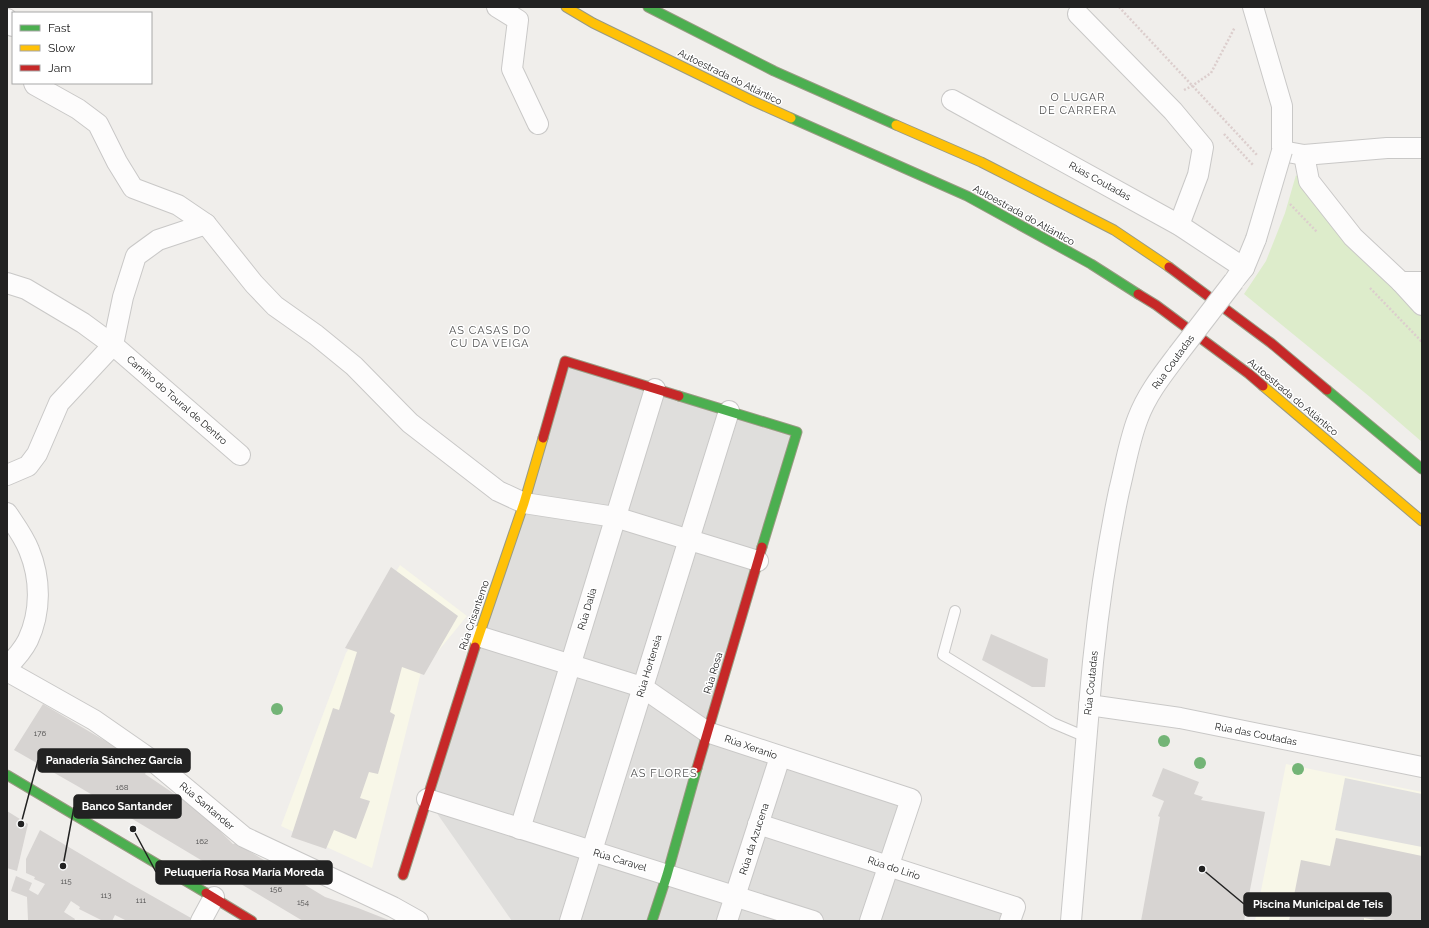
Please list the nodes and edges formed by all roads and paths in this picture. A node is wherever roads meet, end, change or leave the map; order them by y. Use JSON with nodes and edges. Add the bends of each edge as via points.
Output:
{"nodes":[{"id":1,"x":497,"y":7,"type":"edge"},
{"id":2,"x":566,"y":7,"type":"edge"},
{"id":3,"x":648,"y":7,"type":"edge"},
{"id":4,"x":1253,"y":7,"type":"edge"},
{"id":5,"x":1078,"y":14,"type":"dead end"},
{"id":6,"x":1235,"y":27,"type":"dead end"},
{"id":7,"x":34,"y":84,"type":"edge"},
{"id":8,"x":952,"y":100,"type":"dead end"},
{"id":9,"x":1162,"y":101,"type":"junction"},
{"id":10,"x":538,"y":124,"type":"dead end"},
{"id":11,"x":1422,"y":148,"type":"edge"},
{"id":12,"x":1282,"y":151,"type":"junction"},
{"id":13,"x":1304,"y":155,"type":"junction"},
{"id":14,"x":206,"y":224,"type":"junction"},
{"id":15,"x":1179,"y":224,"type":"junction"},
{"id":16,"x":1239,"y":275,"type":"junction"},
{"id":17,"x":1401,"y":282,"type":"junction"},
{"id":18,"x":1422,"y":282,"type":"edge"},
{"id":19,"x":7,"y":284,"type":"edge"},
{"id":20,"x":1422,"y":305,"type":"edge"},
{"id":21,"x":113,"y":345,"type":"junction"},
{"id":22,"x":655,"y":389,"type":"junction"},
{"id":23,"x":729,"y":412,"type":"junction"},
{"id":24,"x":240,"y":455,"type":"dead end"},
{"id":25,"x":1422,"y":469,"type":"edge"},
{"id":26,"x":7,"y":476,"type":"edge"},
{"id":27,"x":524,"y":504,"type":"junction"},
{"id":28,"x":7,"y":514,"type":"edge"},
{"id":29,"x":615,"y":517,"type":"junction"},
{"id":30,"x":1422,"y":521,"type":"edge"},
{"id":31,"x":689,"y":540,"type":"junction"},
{"id":32,"x":758,"y":561,"type":"junction"},
{"id":33,"x":955,"y":611,"type":"dead end"},
{"id":34,"x":478,"y":636,"type":"junction"},
{"id":35,"x":570,"y":665,"type":"junction"},
{"id":36,"x":7,"y":667,"type":"edge"},
{"id":37,"x":7,"y":671,"type":"edge"},
{"id":38,"x":642,"y":687,"type":"junction"},
{"id":39,"x":1089,"y":705,"type":"junction"},
{"id":40,"x":707,"y":732,"type":"junction"},
{"id":41,"x":1086,"y":737,"type":"junction"},
{"id":42,"x":780,"y":757,"type":"junction"},
{"id":43,"x":1422,"y":767,"type":"edge"},
{"id":44,"x":7,"y":775,"type":"edge"},
{"id":45,"x":427,"y":800,"type":"junction"},
{"id":46,"x":758,"y":824,"type":"junction"},
{"id":47,"x":520,"y":829,"type":"junction"},
{"id":48,"x":591,"y":851,"type":"junction"},
{"id":49,"x":888,"y":866,"type":"junction"},
{"id":50,"x":403,"y":875,"type":"dead end"},
{"id":51,"x":667,"y":875,"type":"junction"},
{"id":52,"x":214,"y":897,"type":"junction"},
{"id":53,"x":735,"y":897,"type":"junction"},
{"id":54,"x":201,"y":921,"type":"edge"},
{"id":55,"x":252,"y":921,"type":"edge"},
{"id":56,"x":418,"y":921,"type":"edge"},
{"id":57,"x":570,"y":921,"type":"edge"},
{"id":58,"x":652,"y":921,"type":"edge"},
{"id":59,"x":728,"y":921,"type":"edge"},
{"id":60,"x":813,"y":921,"type":"edge"},
{"id":61,"x":870,"y":921,"type":"edge"},
{"id":62,"x":1010,"y":921,"type":"edge"},
{"id":63,"x":1071,"y":921,"type":"edge"}],
"edges":[{"from":1,"to":10,"type":"street","via":[[518,20],[512,69]]},
{"from":2,"to":30,"type":"main road","name":"Autoestrada do Atlántico","via":[[753,101],[966,196],[1091,264],[1156,305],[1250,374]]},
{"from":3,"to":25,"type":"main road","via":[[774,71],[981,162],[1114,230],[1176,271],[1271,343]]},
{"from":4,"to":12,"type":"street","name":"Rúa Coutadas","via":[[1282,106]]},
{"from":5,"to":9,"type":"street"},
{"from":6,"to":9,"type":"path","via":[[1211,73]]},
{"from":7,"to":14,"type":"street","via":[[78,109],[98,124],[133,188],[178,205]]},
{"from":8,"to":15,"type":"street","name":"Rúas Coutadas"},
{"from":9,"to":15,"type":"street","via":[[1203,147],[1198,175]]},
{"from":11,"to":13,"type":"street","via":[[1387,148]]},
{"from":12,"to":13,"type":"street"},
{"from":12,"to":16,"type":"street","name":"Rúa Coutadas","bridge":true,"via":[[1256,239]]},
{"from":13,"to":17,"type":"street","via":[[1308,181],[1353,237]]},
{"from":14,"to":21,"type":"street","via":[[158,240],[136,256],[123,297]]},
{"from":14,"to":27,"type":"street","via":[[275,306],[354,366],[410,423],[498,491]]},
{"from":15,"to":16,"type":"street","name":"Rúas Coutadas"},
{"from":16,"to":39,"type":"street","name":"Rúa Coutadas","bridge":true,"via":[[1155,385],[1145,401],[1131,439],[1103,576]]},
{"from":17,"to":18,"type":"street"},
{"from":17,"to":20,"type":"street"},
{"from":19,"to":21,"type":"street","name":"Camiño do Toural de Dentro","via":[[26,290],[83,323]]},
{"from":21,"to":24,"type":"street","name":"Camiño do Toural de Dentro"},
{"from":21,"to":26,"type":"street","via":[[59,403],[37,454],[28,466]]},
{"from":22,"to":23,"type":"main road"},
{"from":22,"to":27,"type":"main road","name":"Rúa Crisantemo","via":[[565,361]]},
{"from":22,"to":29,"type":"street","name":"Rúa Dalia"},
{"from":23,"to":31,"type":"street","name":"Rúa Hortensia"},
{"from":23,"to":32,"type":"main road","name":"Rúa Rosa","via":[[797,432]]},
{"from":27,"to":29,"type":"street"},
{"from":27,"to":34,"type":"main road","name":"Rúa Crisantemo"},
{"from":28,"to":36,"type":"street","via":[[29,551],[36,576],[38,599],[36,619],[27,641]]},
{"from":29,"to":31,"type":"street"},
{"from":29,"to":35,"type":"street","name":"Rúa Dalia"},
{"from":31,"to":32,"type":"street"},
{"from":31,"to":38,"type":"street","name":"Rúa Hortensia"},
{"from":32,"to":40,"type":"main road","name":"Rúa Rosa"},
{"from":33,"to":41,"type":"lane","via":[[943,655],[1053,723]]},
{"from":34,"to":35,"type":"street","name":"Rúa Xeranio"},
{"from":34,"to":45,"type":"main road","name":"Rúa Crisantemo"},
{"from":35,"to":38,"type":"street","name":"Rúa Xeranio"},
{"from":35,"to":47,"type":"street","name":"Rúa Dalia"},
{"from":37,"to":56,"type":"street","name":"Rúa Santander","via":[[94,720],[153,761],[244,837]]},
{"from":38,"to":40,"type":"street","name":"Rúa Xeranio"},
{"from":38,"to":48,"type":"street","name":"Rúa Hortensia"},
{"from":39,"to":41,"type":"street","name":"Rúa Coutadas"},
{"from":39,"to":43,"type":"street","name":"Rúa das Coutadas","via":[[1180,718]]},
{"from":40,"to":42,"type":"street","name":"Rúa Xeranio"},
{"from":40,"to":51,"type":"main road","name":"Rúa Rosa"},
{"from":41,"to":63,"type":"street","name":"Rúa Coutadas"},
{"from":42,"to":46,"type":"street","name":"Rúa da Azucena"},
{"from":42,"to":49,"type":"street","name":"Rúa Xeranio","via":[[911,799]]},
{"from":44,"to":52,"type":"main road"},
{"from":45,"to":47,"type":"street","name":"Rúa Caravel"},
{"from":45,"to":50,"type":"main road","name":"Rúa Crisantemo"},
{"from":46,"to":49,"type":"street","name":"Rúa do Lirio"},
{"from":46,"to":53,"type":"street","name":"Rúa da Azucena"},
{"from":47,"to":48,"type":"street","name":"Rúa Caravel"},
{"from":48,"to":51,"type":"street","name":"Rúa Caravel"},
{"from":48,"to":57,"type":"street","name":"Rúa Hortensia"},
{"from":49,"to":61,"type":"street","name":"Rúa Xeranio"},
{"from":49,"to":62,"type":"street","name":"Rúa do Lirio","via":[[1015,907]]},
{"from":51,"to":53,"type":"street","name":"Rúa Caravel"},
{"from":51,"to":58,"type":"main road","name":"Rúa Rosa"},
{"from":52,"to":54,"type":"street"},
{"from":52,"to":55,"type":"main road"},
{"from":53,"to":59,"type":"street","name":"Rúa da Azucena"},
{"from":53,"to":60,"type":"street","name":"Rúa Caravel"}]}
